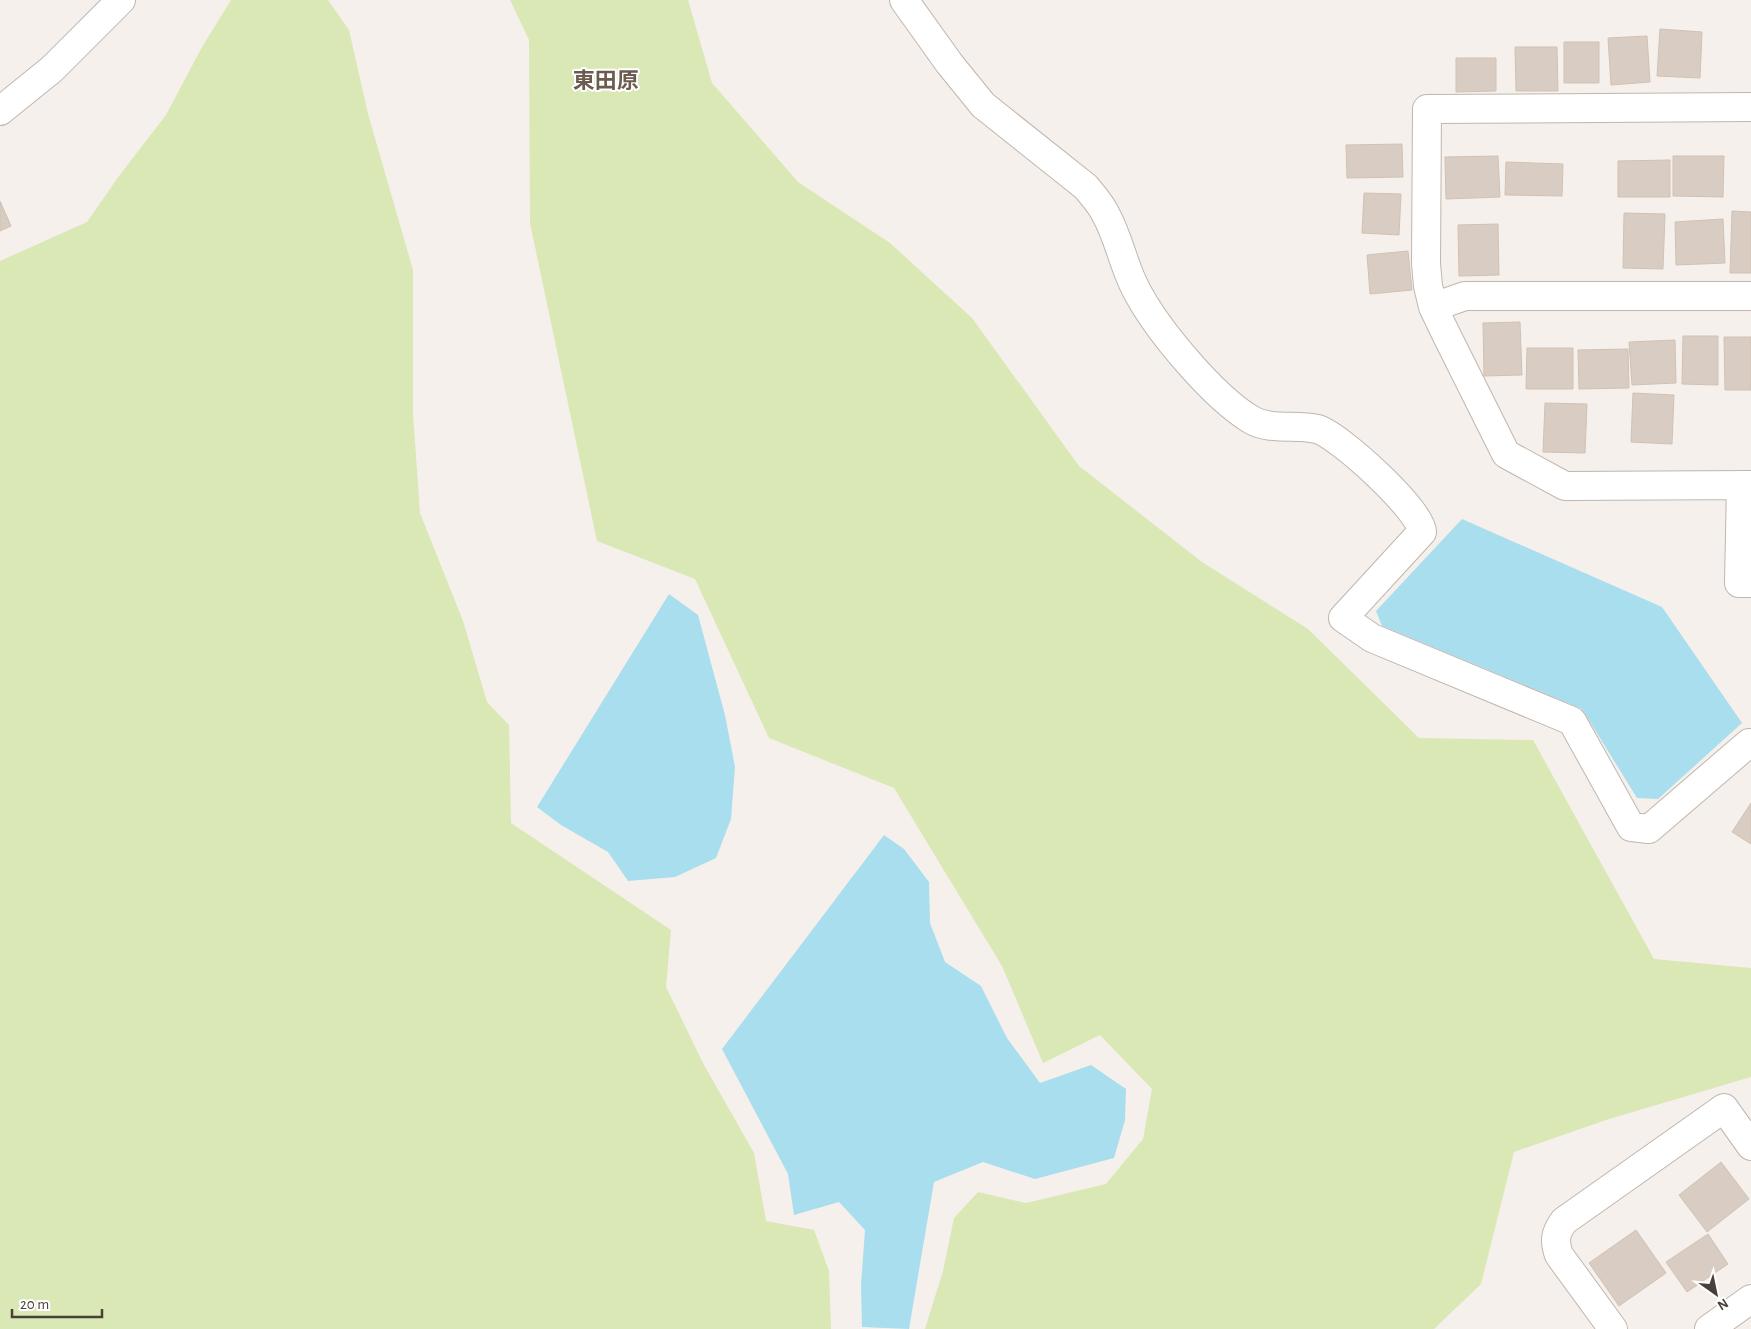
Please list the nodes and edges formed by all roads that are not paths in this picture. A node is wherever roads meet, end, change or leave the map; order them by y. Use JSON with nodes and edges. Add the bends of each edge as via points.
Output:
{"nodes":[{"id":1,"x":121,"y":0,"type":"edge"},
{"id":2,"x":904,"y":0,"type":"edge"},
{"id":3,"x":1751,"y":107,"type":"edge"},
{"id":4,"x":0,"y":111,"type":"edge"},
{"id":5,"x":1751,"y":296,"type":"edge"},
{"id":6,"x":1433,"y":306,"type":"junction"},
{"id":7,"x":1746,"y":485,"type":"edge"},
{"id":8,"x":1751,"y":583,"type":"edge"},
{"id":9,"x":1751,"y":745,"type":"edge"},
{"id":10,"x":1751,"y":1146,"type":"edge"},
{"id":11,"x":1751,"y":1299,"type":"edge"},
{"id":12,"x":1613,"y":1329,"type":"edge"},
{"id":13,"x":1709,"y":1329,"type":"edge"}],
"edges":[{"from":1,"to":4,"type":"street","via":[[52,69]]},
{"from":2,"to":9,"type":"street","via":[[983,105],[1086,187],[1097,200],[1112,227],[1139,296],[1173,345],[1191,364],[1238,411],[1252,420],[1274,426],[1317,429],[1340,441],[1409,507],[1422,526],[1422,532],[1343,618],[1372,638],[1572,721],[1631,827],[1649,828],[1749,742]]},
{"from":3,"to":6,"type":"street","via":[[1427,109],[1426,264]]},
{"from":5,"to":6,"type":"street","via":[[1465,296]]},
{"from":6,"to":7,"type":"street","via":[[1506,454],[1565,486]]},
{"from":7,"to":8,"type":"street","via":[[1739,583]]},
{"from":10,"to":12,"type":"street","via":[[1724,1108],[1564,1221],[1556,1231],[1555,1244],[1559,1255]]},
{"from":11,"to":13,"type":"street"}]}
